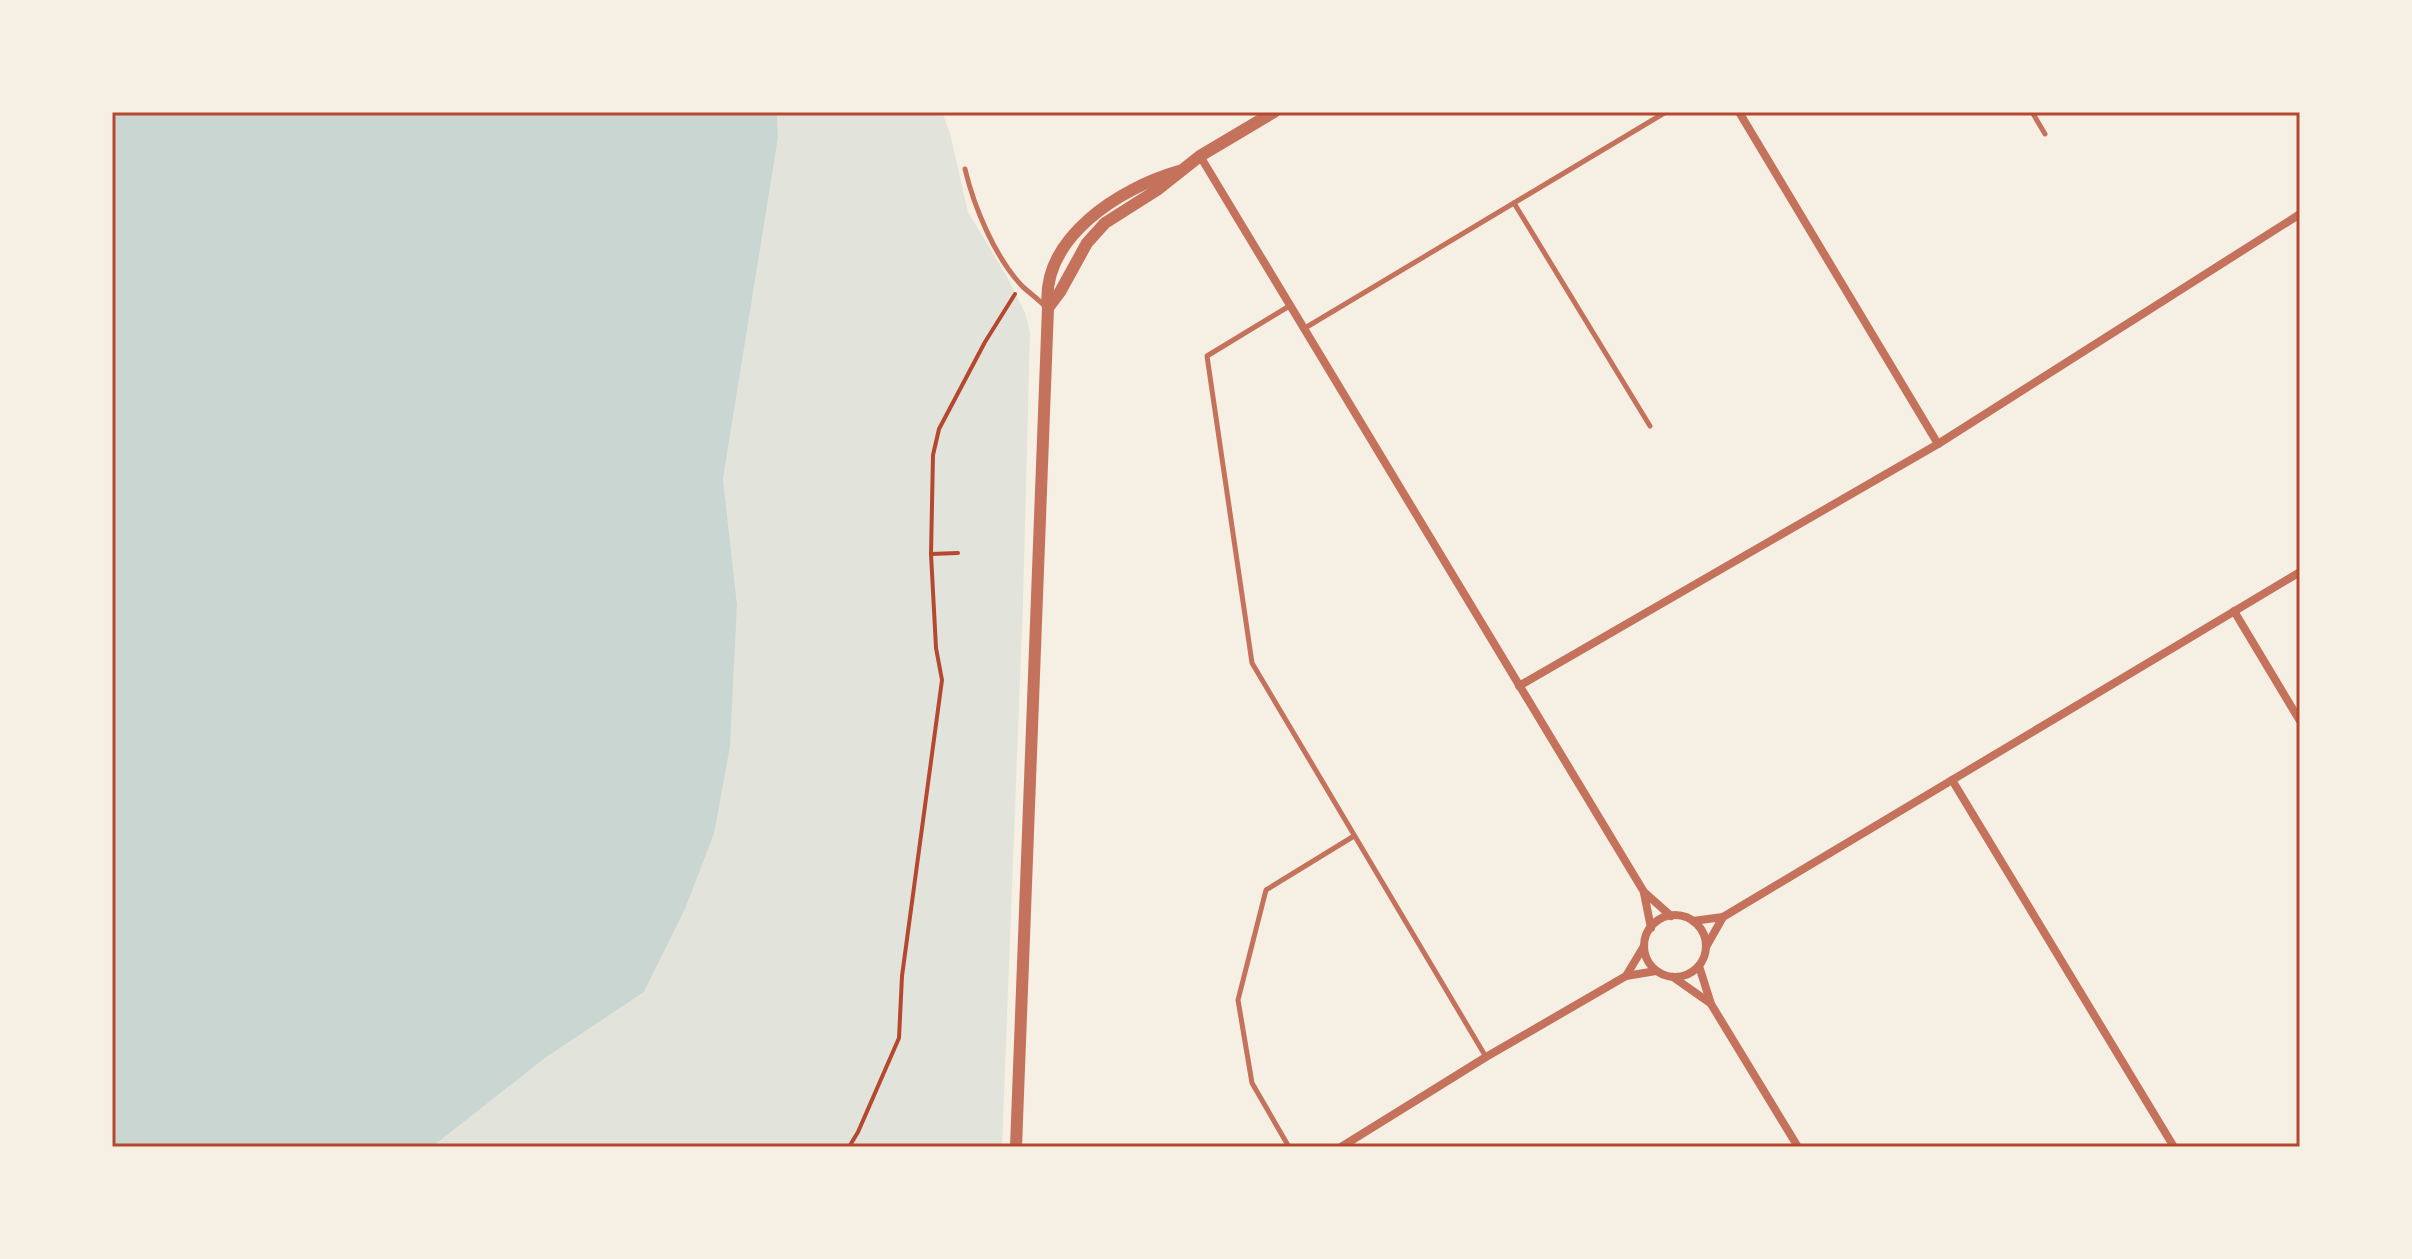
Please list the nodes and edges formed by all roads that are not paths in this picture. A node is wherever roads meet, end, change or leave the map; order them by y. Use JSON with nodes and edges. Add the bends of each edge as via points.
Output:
{"nodes":[{"id":1,"x":1274,"y":112,"type":"edge"},
{"id":2,"x":1666,"y":112,"type":"edge"},
{"id":3,"x":1739,"y":112,"type":"edge"},
{"id":4,"x":2032,"y":112,"type":"edge"},
{"id":5,"x":2045,"y":134,"type":"dead end"},
{"id":6,"x":1200,"y":156,"type":"junction"},
{"id":7,"x":965,"y":169,"type":"dead end"},
{"id":8,"x":1179,"y":171,"type":"junction"},
{"id":9,"x":1514,"y":203,"type":"junction"},
{"id":10,"x":2300,"y":214,"type":"edge"},
{"id":11,"x":1292,"y":305,"type":"junction"},
{"id":12,"x":1048,"y":308,"type":"junction"},
{"id":13,"x":1305,"y":328,"type":"junction"},
{"id":14,"x":1650,"y":426,"type":"dead end"},
{"id":15,"x":1938,"y":444,"type":"junction"},
{"id":16,"x":2300,"y":572,"type":"edge"},
{"id":17,"x":2234,"y":611,"type":"junction"},
{"id":18,"x":1519,"y":686,"type":"junction"},
{"id":19,"x":2300,"y":721,"type":"edge"},
{"id":20,"x":1952,"y":780,"type":"junction"},
{"id":21,"x":1354,"y":835,"type":"junction"},
{"id":22,"x":1644,"y":892,"type":"junction"},
{"id":23,"x":1671,"y":916,"type":"junction"},
{"id":24,"x":1723,"y":917,"type":"junction"},
{"id":25,"x":1693,"y":921,"type":"junction"},
{"id":26,"x":1651,"y":928,"type":"junction"},
{"id":27,"x":1644,"y":946,"type":"junction"},
{"id":28,"x":1706,"y":947,"type":"junction"},
{"id":29,"x":1699,"y":966,"type":"junction"},
{"id":30,"x":1656,"y":971,"type":"junction"},
{"id":31,"x":1626,"y":976,"type":"junction"},
{"id":32,"x":1673,"y":977,"type":"junction"},
{"id":33,"x":1711,"y":1004,"type":"junction"},
{"id":34,"x":1486,"y":1057,"type":"junction"},
{"id":35,"x":1016,"y":1147,"type":"edge"},
{"id":36,"x":1289,"y":1147,"type":"edge"},
{"id":37,"x":1341,"y":1147,"type":"edge"},
{"id":38,"x":1798,"y":1147,"type":"edge"},
{"id":39,"x":2174,"y":1147,"type":"edge"}],
"edges":[{"from":1,"to":6,"type":"street"},
{"from":2,"to":9,"type":"lane"},
{"from":3,"to":15,"type":"street"},
{"from":4,"to":5,"type":"lane"},
{"from":6,"to":8,"type":"street"},
{"from":6,"to":11,"type":"street"},
{"from":7,"to":12,"type":"lane","via":[[973,203],[1004,259]]},
{"from":8,"to":12,"type":"street","via":[[1105,223],[1078,256]]},
{"from":8,"to":12,"type":"street","via":[[1152,179],[1088,219],[1053,268],[1046,290]]},
{"from":9,"to":13,"type":"lane"},
{"from":9,"to":14,"type":"lane"},
{"from":10,"to":15,"type":"street"},
{"from":11,"to":13,"type":"street"},
{"from":11,"to":21,"type":"lane","via":[[1207,356],[1252,663]]},
{"from":12,"to":35,"type":"street"},
{"from":13,"to":18,"type":"street"},
{"from":15,"to":18,"type":"street"},
{"from":16,"to":17,"type":"street"},
{"from":17,"to":19,"type":"street"},
{"from":17,"to":20,"type":"street"},
{"from":18,"to":22,"type":"street"},
{"from":20,"to":24,"type":"street"},
{"from":20,"to":39,"type":"street"},
{"from":21,"to":34,"type":"lane"},
{"from":21,"to":36,"type":"lane","via":[[1266,890],[1238,1000],[1252,1083]]},
{"from":22,"to":23,"type":"street"},
{"from":22,"to":26,"type":"street"},
{"from":23,"to":25,"type":"street"},
{"from":23,"to":26,"type":"street"},
{"from":24,"to":25,"type":"street"},
{"from":24,"to":28,"type":"street"},
{"from":25,"to":28,"type":"street"},
{"from":26,"to":27,"type":"street"},
{"from":27,"to":30,"type":"street"},
{"from":27,"to":31,"type":"street"},
{"from":28,"to":29,"type":"street"},
{"from":29,"to":32,"type":"street"},
{"from":29,"to":33,"type":"street"},
{"from":30,"to":31,"type":"street"},
{"from":30,"to":32,"type":"street"},
{"from":31,"to":34,"type":"street"},
{"from":32,"to":33,"type":"street"},
{"from":33,"to":38,"type":"street"},
{"from":34,"to":37,"type":"street"}]}
